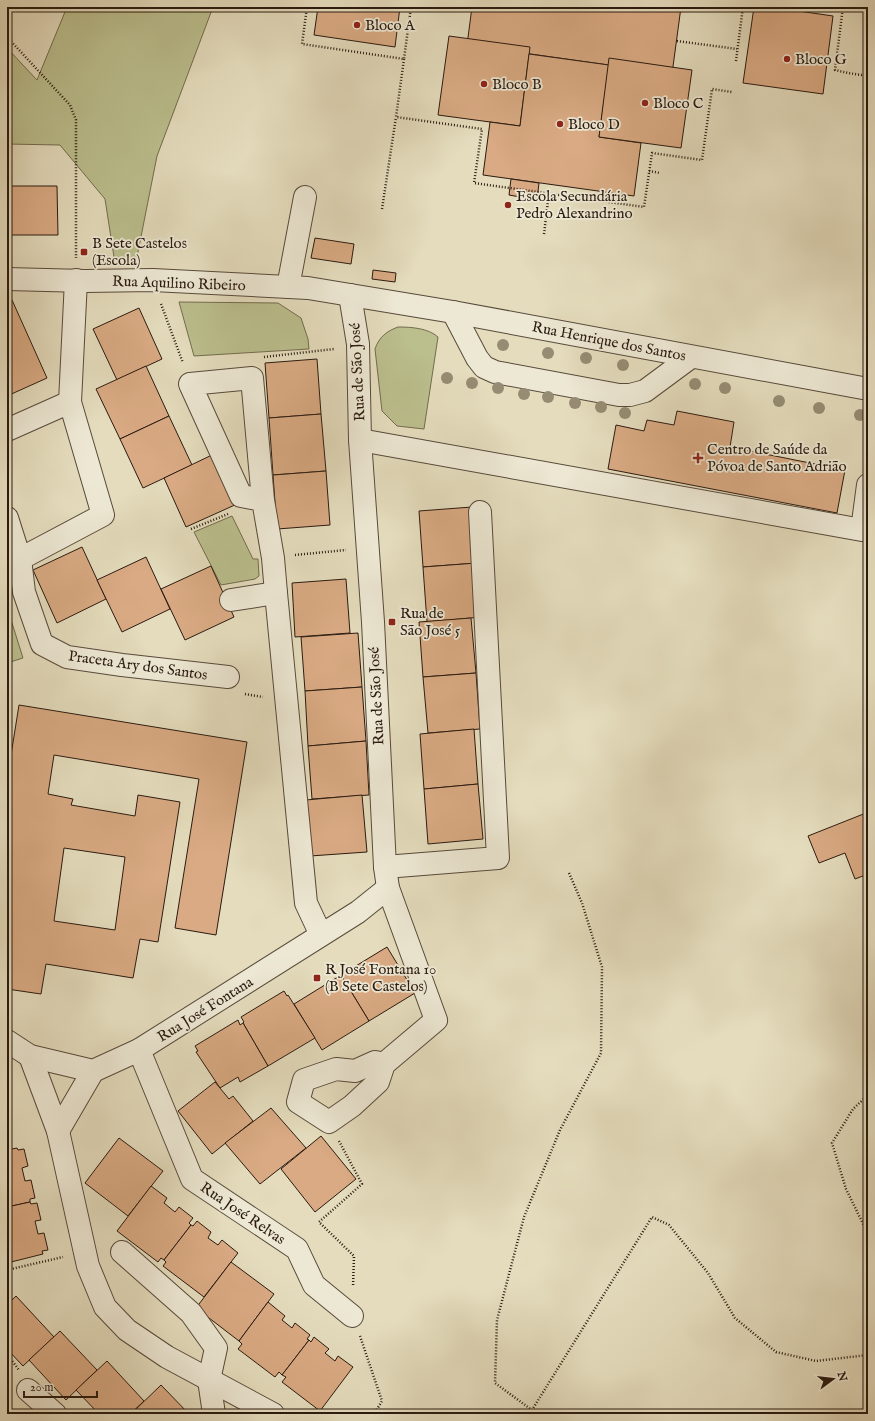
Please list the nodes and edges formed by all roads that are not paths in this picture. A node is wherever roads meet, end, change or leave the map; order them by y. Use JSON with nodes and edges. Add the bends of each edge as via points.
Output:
{"nodes":[{"id":1,"x":305,"y":197,"type":"dead end"},
{"id":2,"x":7,"y":279,"type":"edge"},
{"id":3,"x":76,"y":280,"type":"junction"},
{"id":4,"x":288,"y":287,"type":"junction"},
{"id":5,"x":350,"y":295,"type":"junction"},
{"id":6,"x":453,"y":312,"type":"junction"},
{"id":7,"x":691,"y":357,"type":"junction"},
{"id":8,"x":868,"y":389,"type":"edge"},
{"id":9,"x":70,"y":402,"type":"junction"},
{"id":10,"x":7,"y":430,"type":"edge"},
{"id":11,"x":360,"y":440,"type":"junction"},
{"id":12,"x":868,"y":485,"type":"edge"},
{"id":13,"x":263,"y":500,"type":"junction"},
{"id":14,"x":480,"y":512,"type":"dead end"},
{"id":15,"x":7,"y":518,"type":"edge"},
{"id":16,"x":20,"y":559,"type":"junction"},
{"id":17,"x":276,"y":594,"type":"junction"},
{"id":18,"x":231,"y":600,"type":"dead end"},
{"id":19,"x":228,"y":677,"type":"road end"},
{"id":20,"x":387,"y":877,"type":"junction"},
{"id":21,"x":321,"y":935,"type":"junction"},
{"id":22,"x":7,"y":1040,"type":"edge"},
{"id":23,"x":140,"y":1050,"type":"junction"},
{"id":24,"x":30,"y":1056,"type":"junction"},
{"id":25,"x":384,"y":1064,"type":"junction"},
{"id":26,"x":93,"y":1070,"type":"junction"},
{"id":27,"x":58,"y":1132,"type":"junction"},
{"id":28,"x":122,"y":1252,"type":"dead end"},
{"id":29,"x":352,"y":1316,"type":"road end"},
{"id":30,"x":209,"y":1380,"type":"junction"},
{"id":31,"x":28,"y":1390,"type":"dead end"},
{"id":32,"x":55,"y":1414,"type":"edge"},
{"id":33,"x":214,"y":1414,"type":"edge"},
{"id":34,"x":273,"y":1414,"type":"edge"}],
"edges":[{"from":1,"to":4,"type":"street"},
{"from":2,"to":3,"type":"street","name":"Rua Aquilino Ribeiro"},
{"from":3,"to":4,"type":"street","name":"Rua Aquilino Ribeiro","via":[[153,280]]},
{"from":3,"to":9,"type":"street"},
{"from":4,"to":5,"type":"street","name":"Rua Aquilino Ribeiro"},
{"from":5,"to":6,"type":"street","name":"Rua Henrique dos Santos"},
{"from":5,"to":11,"type":"street","name":"Rua de São José","via":[[358,344]]},
{"from":6,"to":7,"type":"street","name":"Rua Henrique dos Santos"},
{"from":6,"to":7,"type":"street","via":[[477,358],[484,368],[495,372],[630,395],[644,391]]},
{"from":7,"to":8,"type":"street","name":"Rua Henrique dos Santos"},
{"from":9,"to":10,"type":"street"},
{"from":9,"to":16,"type":"street","via":[[103,514]]},
{"from":11,"to":12,"type":"street","via":[[862,530]]},
{"from":11,"to":20,"type":"street","name":"Rua de São José"},
{"from":13,"to":13,"type":"street","via":[[252,378],[190,384],[241,496]]},
{"from":13,"to":17,"type":"street"},
{"from":14,"to":20,"type":"street","via":[[498,858]]},
{"from":15,"to":16,"type":"street","name":"Praceta Ary dos Santos"},
{"from":16,"to":19,"type":"street","name":"Praceta Ary dos Santos","via":[[24,592],[42,644],[67,657]]},
{"from":17,"to":18,"type":"street"},
{"from":17,"to":21,"type":"street","via":[[306,903]]},
{"from":20,"to":21,"type":"street","name":"Rua José Fontana","via":[[358,912]]},
{"from":20,"to":25,"type":"street","name":"Rua de São José","via":[[436,1020]]},
{"from":21,"to":23,"type":"street","name":"Rua José Fontana"},
{"from":22,"to":24,"type":"street"},
{"from":23,"to":26,"type":"street","name":"Rua José Fontana"},
{"from":23,"to":29,"type":"street","name":"Rua José Relvas","via":[[192,1179],[297,1249],[314,1285]]},
{"from":24,"to":26,"type":"street"},
{"from":24,"to":27,"type":"street"},
{"from":25,"to":25,"type":"street","name":"Rua de São José","via":[[378,1082],[352,1106],[329,1122],[298,1102],[304,1080],[336,1069],[356,1071],[376,1062]]},
{"from":26,"to":27,"type":"street"},
{"from":27,"to":30,"type":"street","via":[[84,1252],[105,1307],[128,1330],[167,1357]]},
{"from":28,"to":30,"type":"street","via":[[191,1313],[216,1348]]},
{"from":30,"to":33,"type":"street"},
{"from":30,"to":34,"type":"street"},
{"from":31,"to":32,"type":"street"}]}
